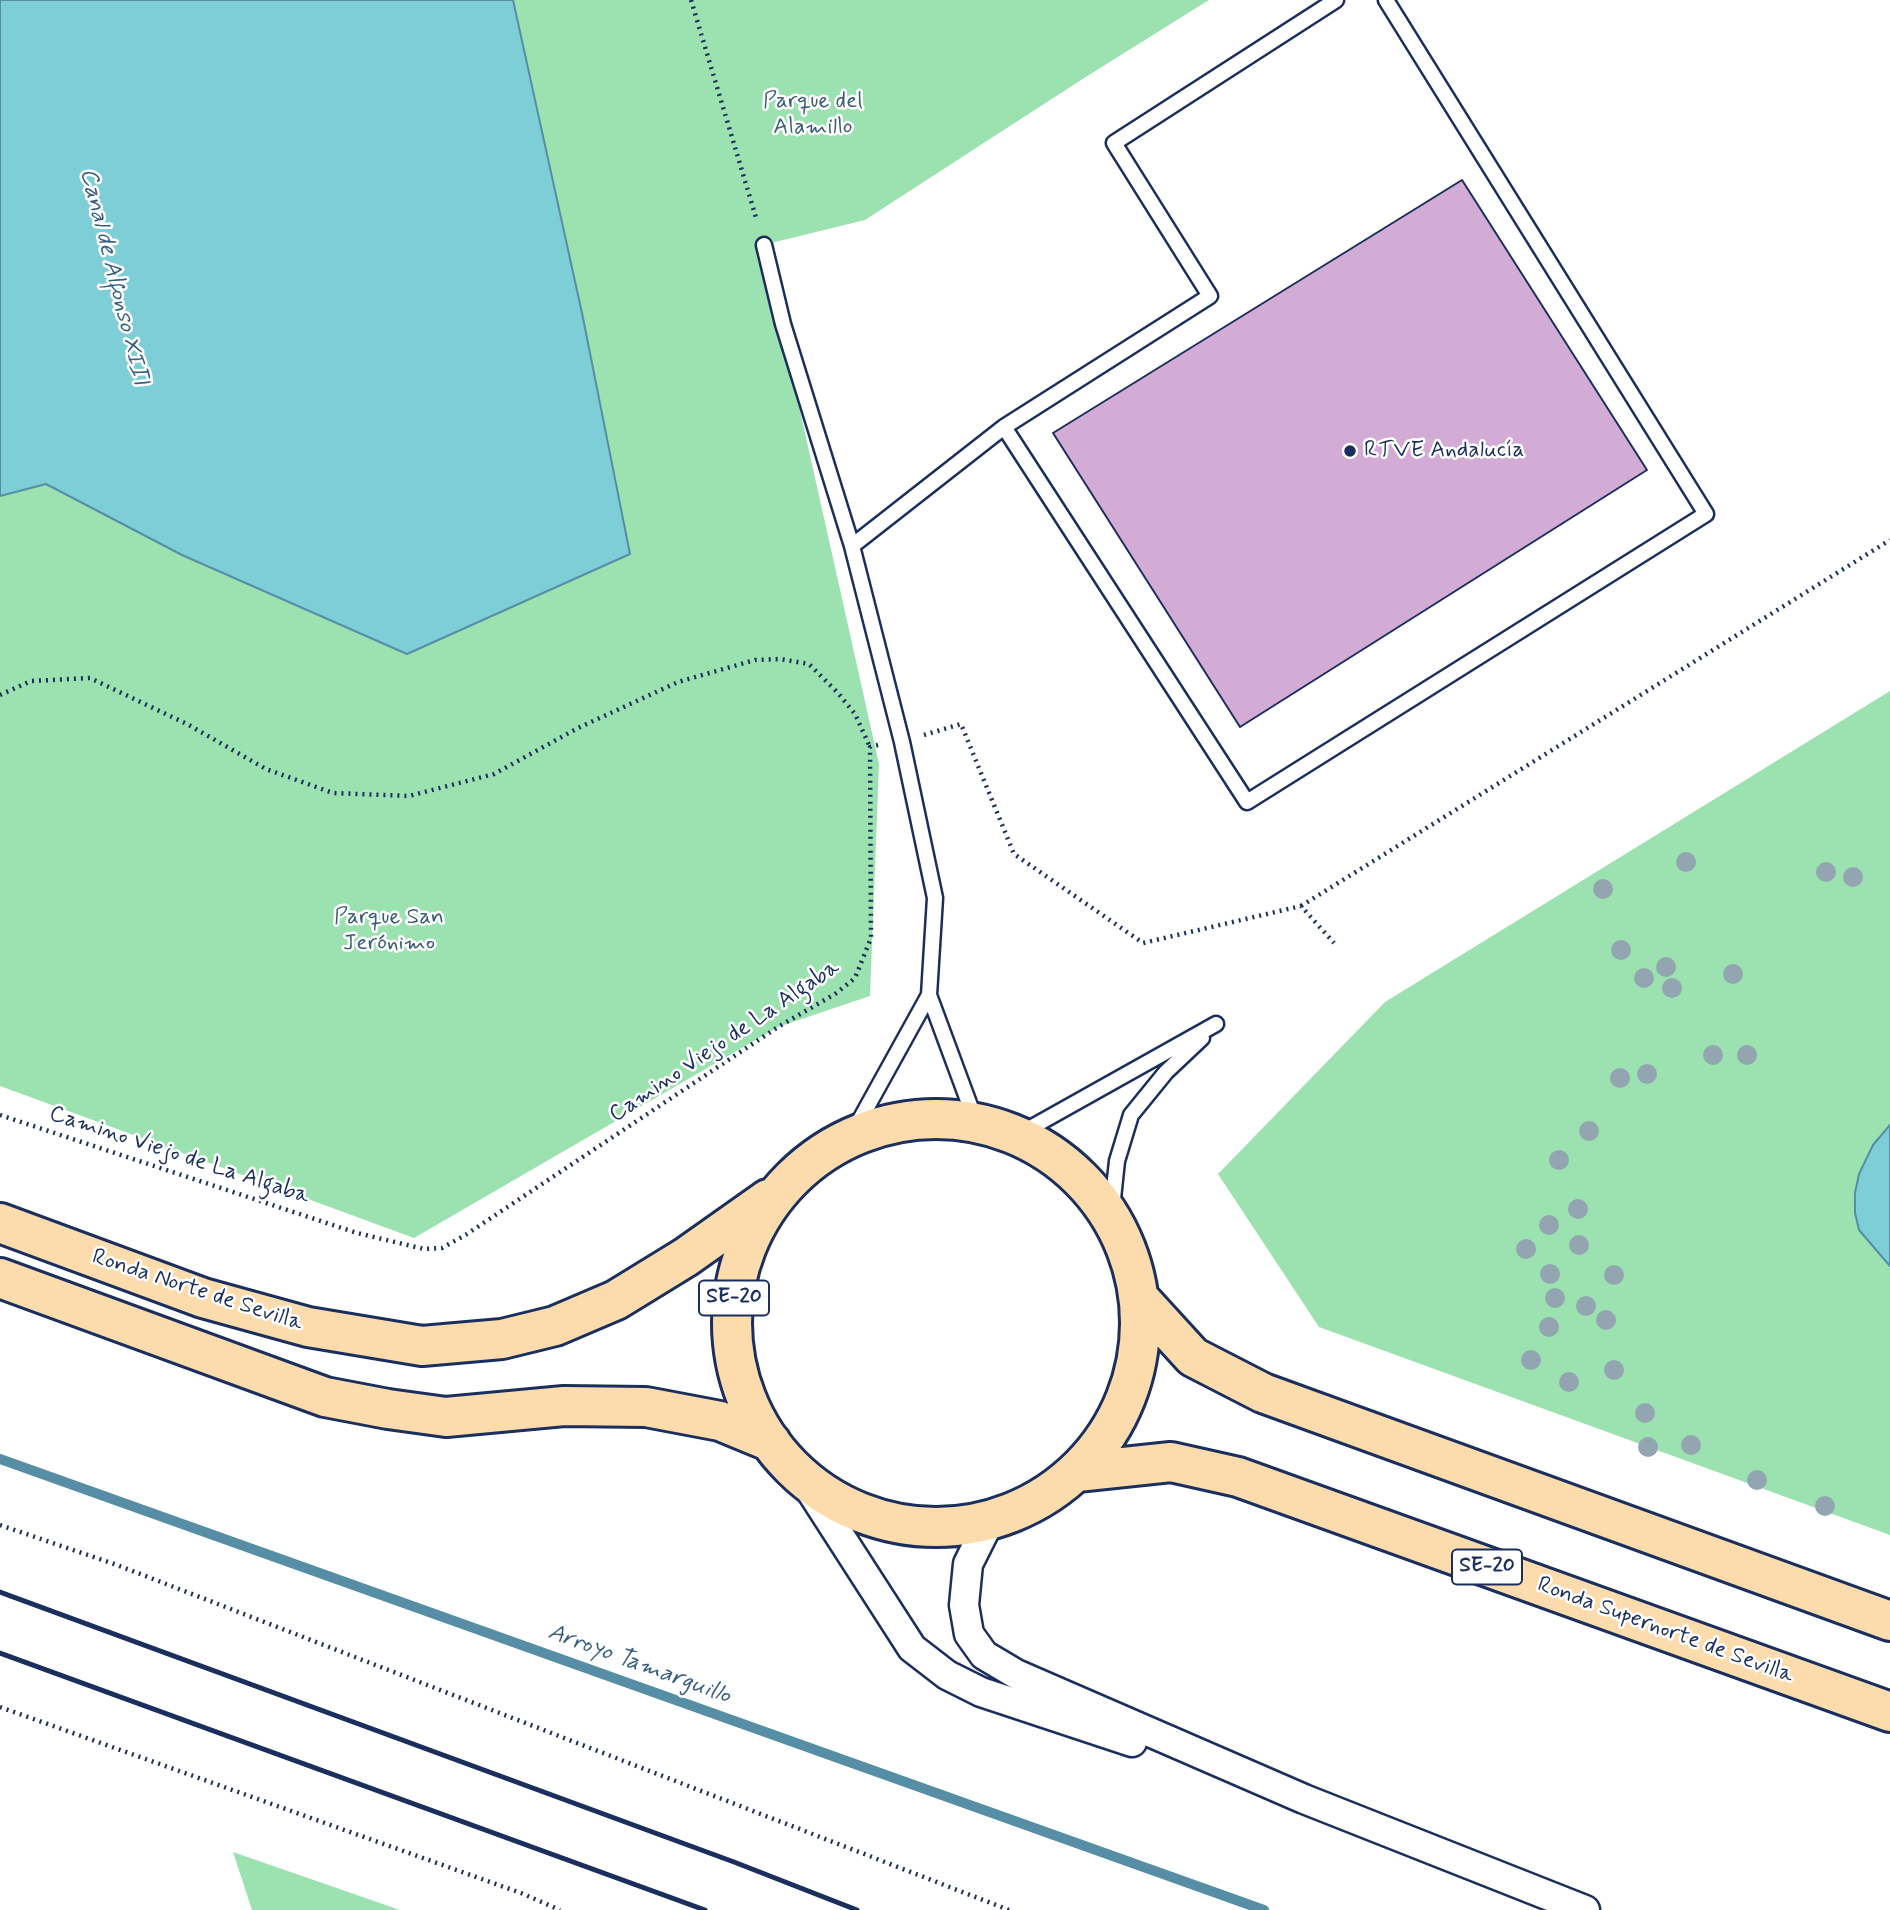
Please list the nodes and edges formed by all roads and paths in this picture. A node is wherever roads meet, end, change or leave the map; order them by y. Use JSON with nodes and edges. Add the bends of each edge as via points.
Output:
{"nodes":[{"id":1,"x":691,"y":0,"type":"edge"},
{"id":2,"x":1336,"y":0,"type":"edge"},
{"id":3,"x":1386,"y":0,"type":"edge"},
{"id":4,"x":764,"y":245,"type":"joint"},
{"id":5,"x":1004,"y":427,"type":"junction"},
{"id":6,"x":1890,"y":540,"type":"edge"},
{"id":7,"x":852,"y":546,"type":"junction"},
{"id":8,"x":0,"y":695,"type":"edge"},
{"id":9,"x":902,"y":742,"type":"junction"},
{"id":10,"x":870,"y":747,"type":"junction"},
{"id":11,"x":1301,"y":906,"type":"junction"},
{"id":12,"x":1334,"y":943,"type":"dead end"},
{"id":13,"x":929,"y":995,"type":"junction"},
{"id":14,"x":0,"y":1115,"type":"edge"},
{"id":15,"x":976,"y":1122,"type":"junction"},
{"id":16,"x":851,"y":1136,"type":"junction"},
{"id":17,"x":1016,"y":1136,"type":"junction"},
{"id":18,"x":778,"y":1192,"type":"junction"},
{"id":19,"x":1111,"y":1216,"type":"junction"},
{"id":20,"x":0,"y":1223,"type":"edge"},
{"id":21,"x":0,"y":1278,"type":"edge"},
{"id":22,"x":1140,"y":1299,"type":"junction"},
{"id":23,"x":771,"y":1442,"type":"junction"},
{"id":24,"x":1077,"y":1472,"type":"junction"},
{"id":25,"x":800,"y":1474,"type":"junction"},
{"id":26,"x":990,"y":1520,"type":"junction"},
{"id":27,"x":0,"y":1525,"type":"edge"},
{"id":28,"x":1890,"y":1621,"type":"edge"},
{"id":29,"x":0,"y":1707,"type":"edge"},
{"id":30,"x":1890,"y":1712,"type":"edge"},
{"id":31,"x":1304,"y":1799,"type":"junction"},
{"id":32,"x":560,"y":1910,"type":"edge"},
{"id":33,"x":1009,"y":1910,"type":"edge"},
{"id":34,"x":1585,"y":1910,"type":"edge"}],
"edges":[{"from":1,"to":4,"type":"path"},
{"from":2,"to":5,"type":"lane","via":[[1114,143],[1210,296]]},
{"from":3,"to":5,"type":"lane","via":[[1706,514],[1247,802]]},
{"from":4,"to":7,"type":"lane","via":[[787,337]]},
{"from":5,"to":7,"type":"lane"},
{"from":6,"to":11,"type":"path"},
{"from":7,"to":9,"type":"lane"},
{"from":8,"to":10,"type":"path","via":[[31,681],[90,678],[187,724],[266,769],[333,793],[408,796],[494,774],[578,728],[678,682],[755,660],[780,659],[809,664],[855,714]]},
{"from":9,"to":10,"type":"path"},
{"from":9,"to":11,"type":"path","via":[[961,724],[1014,854],[1143,943]]},
{"from":9,"to":13,"type":"lane","via":[[935,898]]},
{"from":10,"to":14,"type":"path","name":"Camino Viejo de La Algaba","via":[[871,938],[855,978],[442,1248],[424,1249],[357,1233]]},
{"from":11,"to":12,"type":"path"},
{"from":13,"to":15,"type":"lane"},
{"from":13,"to":16,"type":"lane"},
{"from":15,"to":16,"type":"highway","name":"Ronda Norte de Sevilla","number":"SE-20","via":[[912,1119]]},
{"from":15,"to":17,"type":"highway","name":"Ronda Norte de Sevilla","number":"SE-20"},
{"from":16,"to":18,"type":"highway","name":"Ronda Norte de Sevilla","number":"SE-20","via":[[811,1160]]},
{"from":17,"to":19,"type":"highway","name":"Ronda Norte de Sevilla","number":"SE-20","via":[[1057,1157]]},
{"from":17,"to":19,"type":"lane","via":[[1216,1024],[1166,1072],[1131,1115],[1117,1161]]},
{"from":18,"to":20,"type":"highway","name":"Ronda Norte de Sevilla","number":"SE-20","via":[[617,1300],[555,1326],[502,1339],[422,1346],[308,1327],[203,1298]]},
{"from":18,"to":23,"type":"highway","name":"Ronda Norte de Sevilla","number":"SE-20","via":[[755,1227],[739,1267],[732,1309],[734,1352],[744,1394],[754,1419]]},
{"from":19,"to":22,"type":"highway","name":"Ronda Norte de Sevilla","number":"SE-20","via":[[1125,1242]]},
{"from":21,"to":23,"type":"highway","name":"Ronda Norte de Sevilla","number":"SE-20","via":[[325,1398],[446,1417],[564,1406],[646,1407],[720,1421]]},
{"from":22,"to":24,"type":"highway","name":"Ronda Norte de Sevilla","number":"SE-20","via":[[1140,1347],[1129,1394],[1107,1436]]},
{"from":22,"to":28,"type":"highway","number":"SE-20","via":[[1193,1357],[1263,1393]]},
{"from":23,"to":25,"type":"highway","name":"Ronda Norte de Sevilla","number":"SE-20"},
{"from":24,"to":26,"type":"highway","name":"Ronda Norte de Sevilla","number":"SE-20","via":[[1031,1504]]},
{"from":24,"to":30,"type":"highway","name":"Ronda Supernorte de Sevilla","number":"SE-20","via":[[1171,1462],[1238,1477]]},
{"from":25,"to":26,"type":"highway","name":"Ronda Norte de Sevilla","number":"SE-20","via":[[832,1499],[869,1516],[949,1527]]},
{"from":25,"to":31,"type":"street","via":[[912,1648],[947,1675],[981,1692]]},
{"from":26,"to":31,"type":"street","via":[[968,1564],[964,1605],[970,1634],[984,1655],[1016,1674]]},
{"from":27,"to":33,"type":"path","via":[[117,1565]]},
{"from":29,"to":32,"type":"path"},
{"from":31,"to":34,"type":"street"}]}
